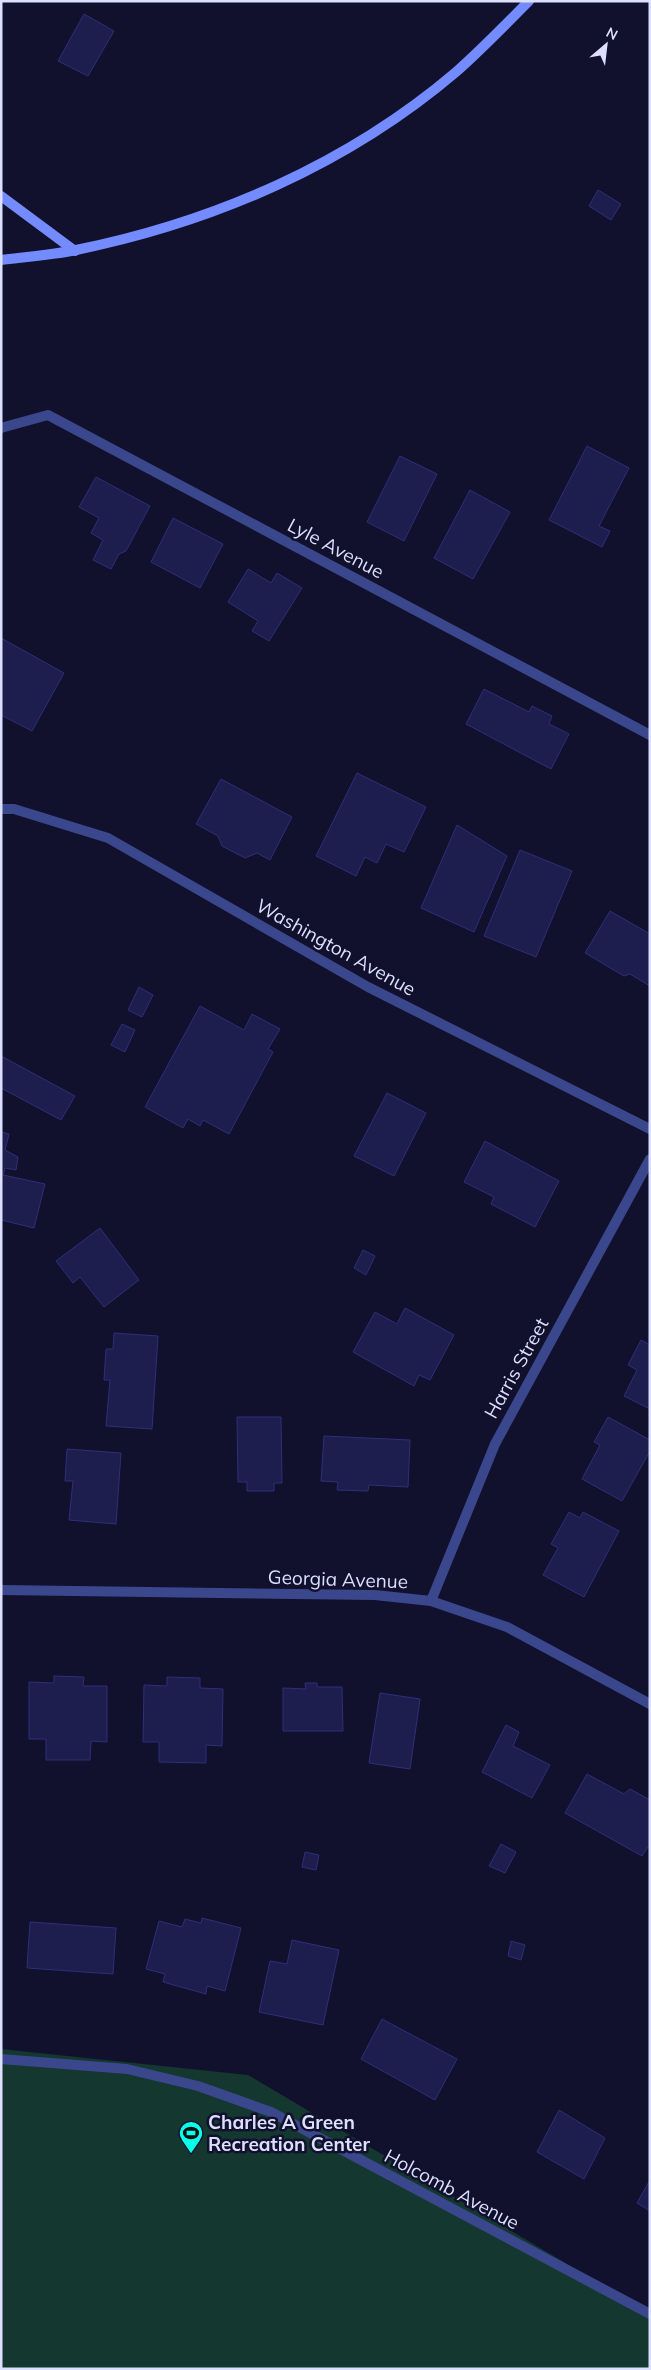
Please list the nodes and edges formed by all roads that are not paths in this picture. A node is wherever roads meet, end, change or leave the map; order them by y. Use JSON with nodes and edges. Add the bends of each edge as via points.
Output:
{"nodes":[{"id":1,"x":529,"y":1,"type":"edge"},
{"id":2,"x":1,"y":196,"type":"edge"},
{"id":3,"x":75,"y":251,"type":"junction"},
{"id":4,"x":1,"y":260,"type":"edge"},
{"id":5,"x":1,"y":428,"type":"edge"},
{"id":6,"x":650,"y":736,"type":"edge"},
{"id":7,"x":1,"y":809,"type":"edge"},
{"id":8,"x":650,"y":1129,"type":"edge"},
{"id":9,"x":650,"y":1159,"type":"edge"},
{"id":10,"x":1,"y":1590,"type":"edge"},
{"id":11,"x":431,"y":1602,"type":"junction"},
{"id":12,"x":650,"y":1704,"type":"edge"},
{"id":13,"x":1,"y":2059,"type":"edge"},
{"id":14,"x":650,"y":2314,"type":"edge"}],
"edges":[{"from":1,"to":3,"type":"main road","via":[[456,72],[384,126],[277,186],[185,223]]},
{"from":2,"to":3,"type":"main road"},
{"from":3,"to":4,"type":"main road"},
{"from":5,"to":6,"type":"street","name":"Lyle Avenue","via":[[48,415]]},
{"from":7,"to":8,"type":"street","name":"Washington Avenue","via":[[14,809],[108,838],[368,987]]},
{"from":9,"to":11,"type":"street","name":"Harris Street","via":[[495,1444]]},
{"from":10,"to":11,"type":"street","name":"Georgia Avenue","via":[[375,1595]]},
{"from":11,"to":12,"type":"street","name":"Georgia Avenue","via":[[506,1627]]},
{"from":13,"to":14,"type":"street","name":"Holcomb Avenue","via":[[126,2069],[198,2086],[271,2112]]}]}
